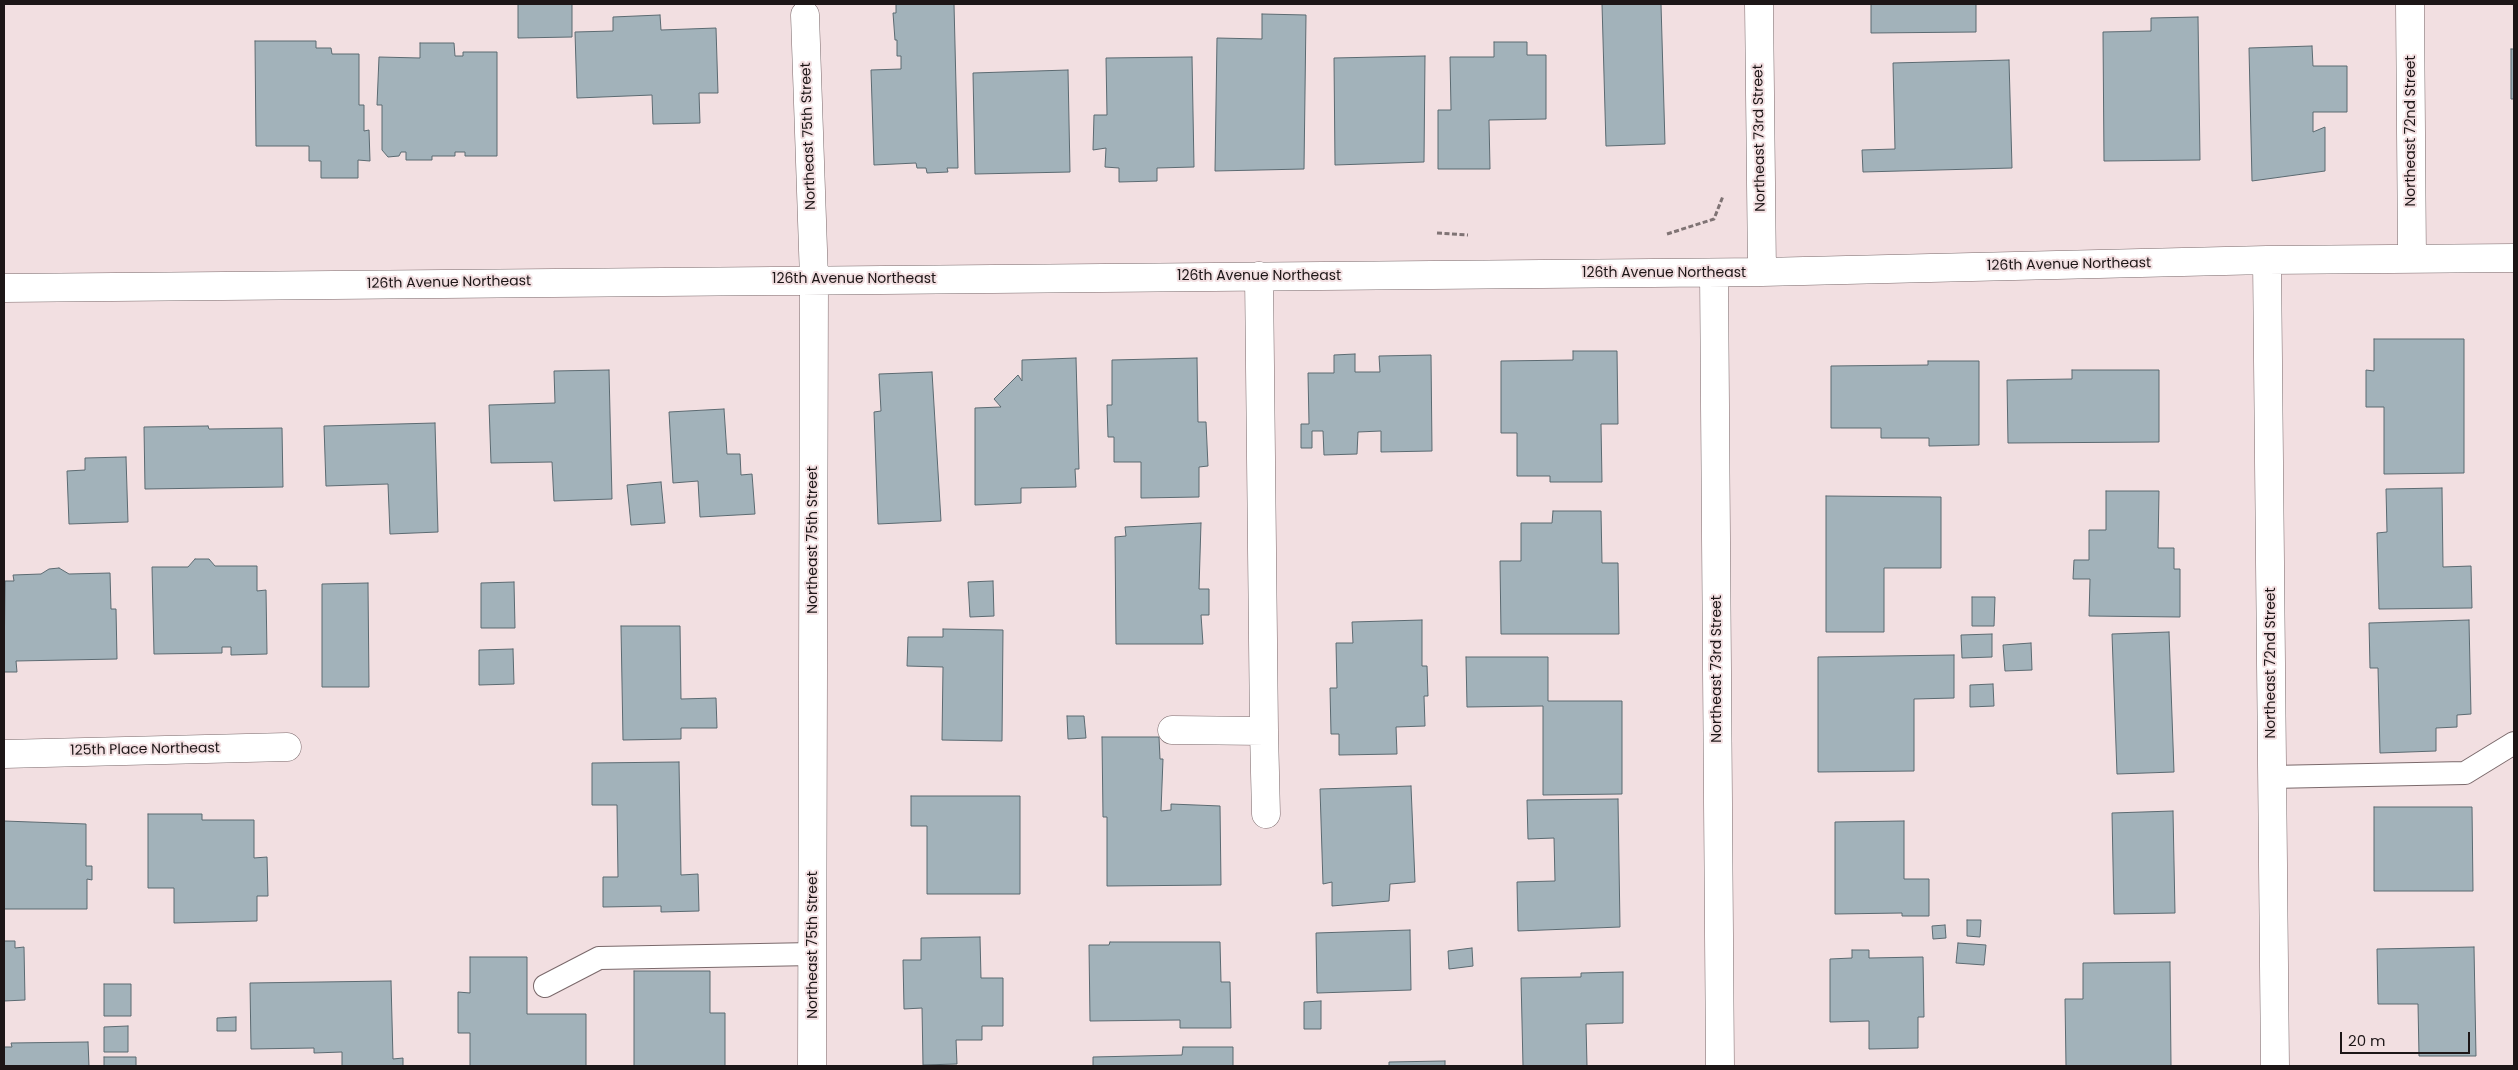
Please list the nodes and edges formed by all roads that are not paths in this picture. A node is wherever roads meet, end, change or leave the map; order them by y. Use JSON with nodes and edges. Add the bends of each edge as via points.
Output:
{"nodes":[{"id":1,"x":1759,"y":4,"type":"edge"},
{"id":2,"x":2410,"y":4,"type":"edge"},
{"id":3,"x":805,"y":15,"type":"dead end"},
{"id":4,"x":2514,"y":258,"type":"edge"},
{"id":5,"x":2412,"y":259,"type":"junction"},
{"id":6,"x":2268,"y":260,"type":"junction"},
{"id":7,"x":1762,"y":272,"type":"junction"},
{"id":8,"x":1714,"y":273,"type":"junction"},
{"id":9,"x":1259,"y":276,"type":"junction"},
{"id":10,"x":814,"y":279,"type":"junction"},
{"id":11,"x":4,"y":288,"type":"edge"},
{"id":12,"x":1172,"y":730,"type":"dead end"},
{"id":13,"x":1264,"y":732,"type":"junction"},
{"id":14,"x":2514,"y":743,"type":"edge"},
{"id":15,"x":287,"y":746,"type":"dead end"},
{"id":16,"x":4,"y":754,"type":"edge"},
{"id":17,"x":2271,"y":777,"type":"junction"},
{"id":18,"x":1266,"y":814,"type":"dead end"},
{"id":19,"x":813,"y":954,"type":"junction"},
{"id":20,"x":546,"y":986,"type":"dead end"},
{"id":21,"x":812,"y":1066,"type":"edge"},
{"id":22,"x":1720,"y":1066,"type":"edge"},
{"id":23,"x":2275,"y":1066,"type":"edge"}],
"edges":[{"from":1,"to":7,"type":"street","name":"Northeast 73rd Street"},
{"from":2,"to":5,"type":"street","name":"Northeast 72nd Street"},
{"from":3,"to":10,"type":"street","name":"Northeast 75th Street"},
{"from":4,"to":5,"type":"street","name":"126th Avenue Northeast"},
{"from":5,"to":6,"type":"street","name":"126th Avenue Northeast"},
{"from":6,"to":7,"type":"street","name":"126th Avenue Northeast"},
{"from":6,"to":17,"type":"street","name":"Northeast 72nd Street"},
{"from":7,"to":8,"type":"street","name":"126th Avenue Northeast"},
{"from":8,"to":9,"type":"street","name":"126th Avenue Northeast"},
{"from":8,"to":22,"type":"street","name":"Northeast 73rd Street"},
{"from":9,"to":10,"type":"street","name":"126th Avenue Northeast"},
{"from":9,"to":13,"type":"street"},
{"from":10,"to":11,"type":"street","name":"126th Avenue Northeast"},
{"from":10,"to":19,"type":"street","name":"Northeast 75th Street"},
{"from":12,"to":13,"type":"street"},
{"from":13,"to":18,"type":"street"},
{"from":14,"to":17,"type":"lane","via":[[2465,773]]},
{"from":15,"to":16,"type":"street","name":"125th Place Northeast"},
{"from":17,"to":23,"type":"street","name":"Northeast 72nd Street"},
{"from":19,"to":20,"type":"lane","via":[[599,958]]},
{"from":19,"to":21,"type":"street","name":"Northeast 75th Street"}]}
